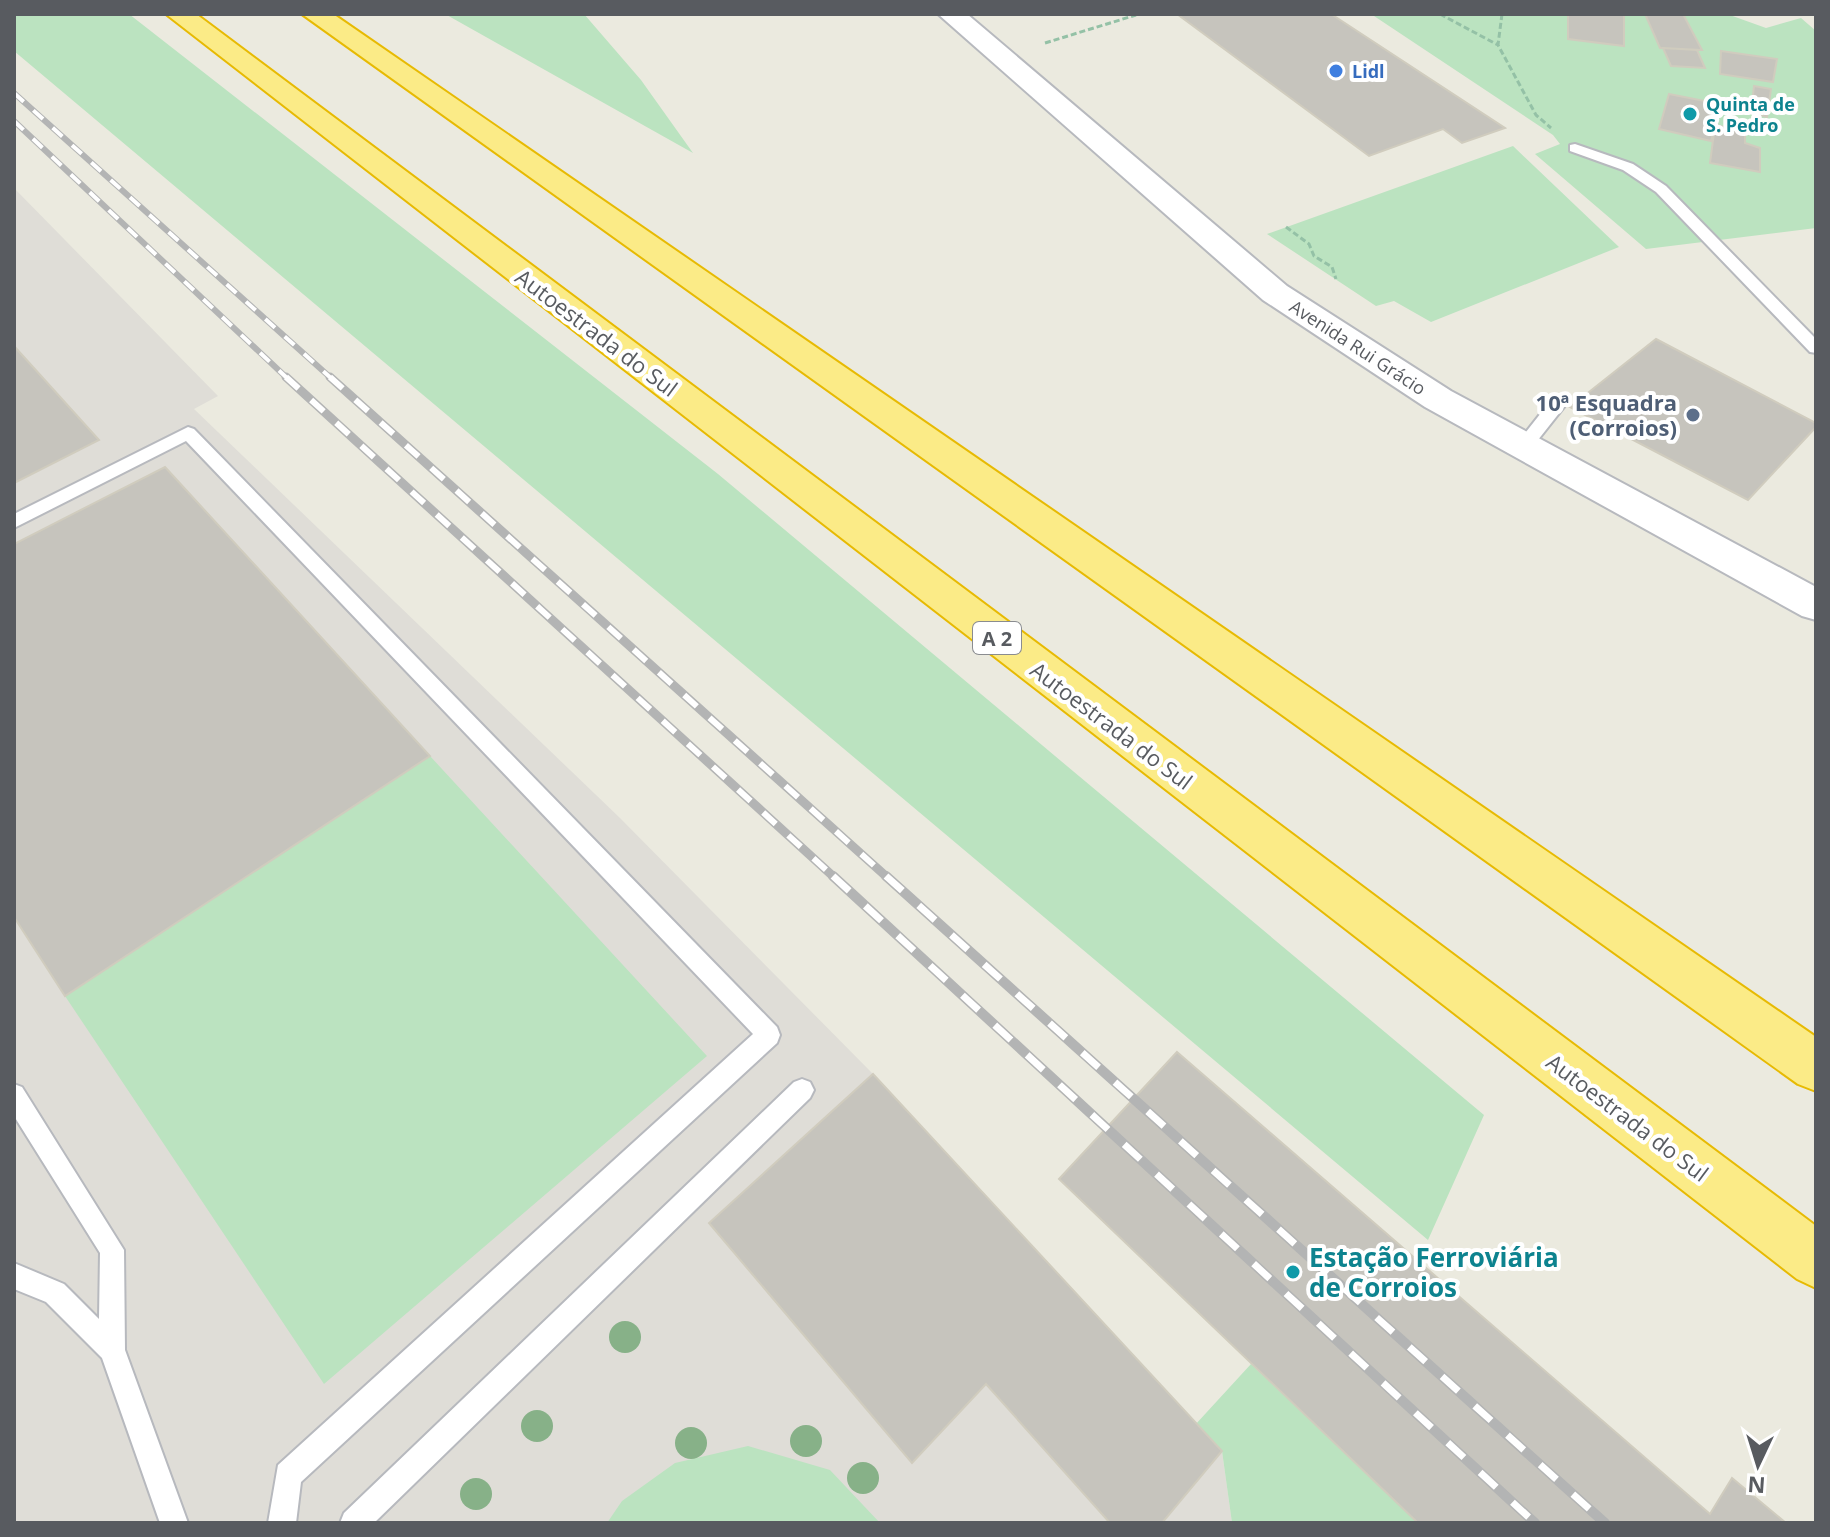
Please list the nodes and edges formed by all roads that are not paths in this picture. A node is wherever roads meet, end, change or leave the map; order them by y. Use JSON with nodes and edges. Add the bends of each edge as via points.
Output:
{"nodes":[{"id":1,"x":179,"y":14,"type":"edge"},
{"id":2,"x":315,"y":14,"type":"edge"},
{"id":3,"x":951,"y":14,"type":"edge"},
{"id":4,"x":1575,"y":148,"type":"road end"},
{"id":5,"x":1816,"y":348,"type":"edge"},
{"id":6,"x":1558,"y":403,"type":"dead end"},
{"id":7,"x":1524,"y":446,"type":"junction"},
{"id":8,"x":14,"y":522,"type":"edge"},
{"id":9,"x":1816,"y":605,"type":"edge"},
{"id":10,"x":1816,"y":1067,"type":"edge"},
{"id":11,"x":802,"y":1090,"type":"dead end"},
{"id":12,"x":14,"y":1095,"type":"edge"},
{"id":13,"x":1816,"y":1260,"type":"edge"},
{"id":14,"x":14,"y":1276,"type":"edge"},
{"id":15,"x":112,"y":1350,"type":"junction"},
{"id":16,"x":174,"y":1523,"type":"edge"},
{"id":17,"x":282,"y":1523,"type":"edge"},
{"id":18,"x":354,"y":1523,"type":"edge"}],
"edges":[{"from":1,"to":13,"type":"highway","name":"Autoestrada do Sul","number":"A 2"},
{"from":2,"to":10,"type":"highway"},
{"from":3,"to":7,"type":"street","name":"Avenida Rui Grácio","via":[[1275,293],[1438,399]]},
{"from":4,"to":5,"type":"lane","via":[[1628,167],[1661,189]]},
{"from":6,"to":7,"type":"lane"},
{"from":7,"to":9,"type":"street","name":"Avenida Rui Grácio"},
{"from":8,"to":17,"type":"lane","via":[[188,433],[769,1035],[288,1475]]},
{"from":11,"to":18,"type":"lane"},
{"from":12,"to":15,"type":"lane","via":[[112,1250]]},
{"from":14,"to":15,"type":"lane","via":[[55,1293]]},
{"from":15,"to":16,"type":"lane"}]}
